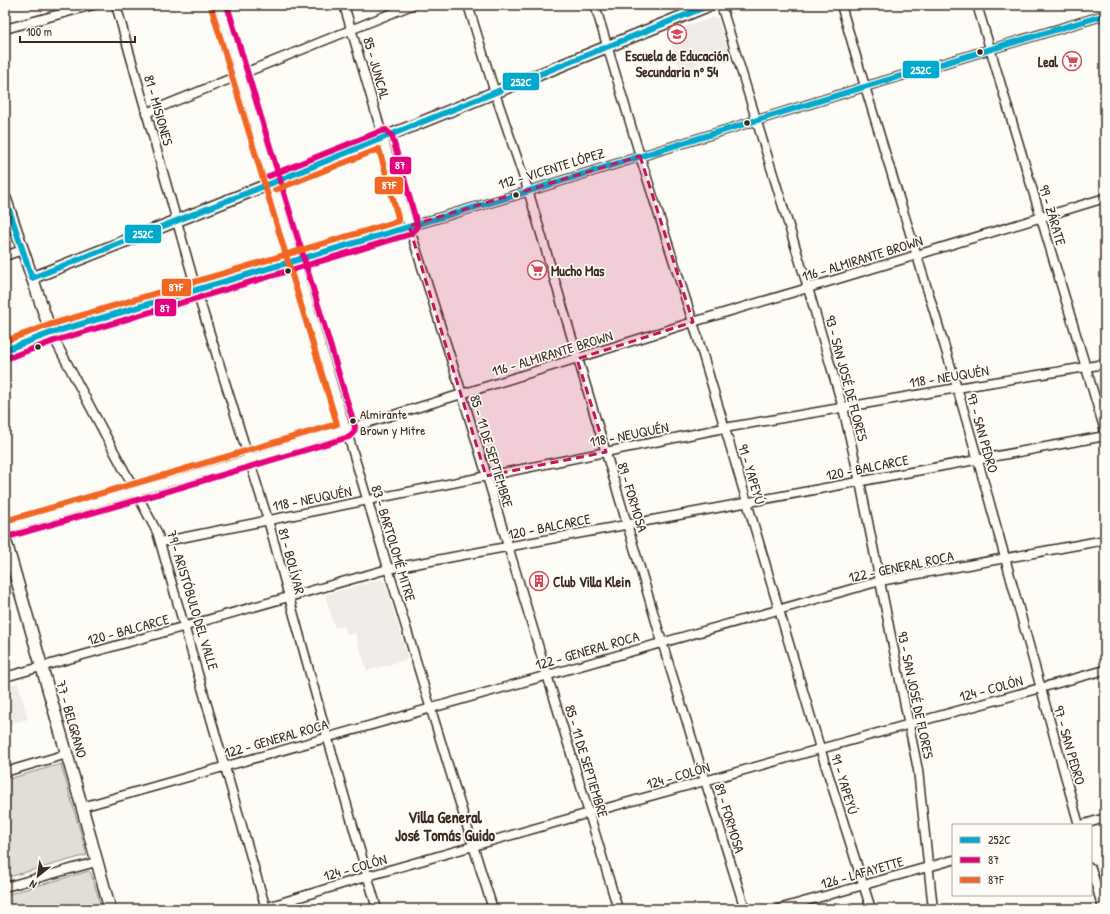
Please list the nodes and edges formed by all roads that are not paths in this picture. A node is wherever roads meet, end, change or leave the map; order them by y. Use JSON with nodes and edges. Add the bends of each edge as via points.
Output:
{"nodes":[{"id":1,"x":93,"y":5,"type":"edge"},
{"id":2,"x":116,"y":5,"type":"edge"},
{"id":3,"x":218,"y":5,"type":"edge"},
{"id":4,"x":344,"y":5,"type":"edge"},
{"id":5,"x":412,"y":5,"type":"edge"},
{"id":6,"x":468,"y":5,"type":"edge"},
{"id":7,"x":595,"y":5,"type":"edge"},
{"id":8,"x":710,"y":5,"type":"edge"},
{"id":9,"x":721,"y":5,"type":"edge"},
{"id":10,"x":841,"y":5,"type":"edge"},
{"id":11,"x":977,"y":5,"type":"edge"},
{"id":12,"x":63,"y":9,"type":"edge"},
{"id":13,"x":1105,"y":15,"type":"edge"},
{"id":14,"x":5,"y":29,"type":"edge"},
{"id":15,"x":352,"y":29,"type":"junction"},
{"id":16,"x":608,"y":46,"type":"junction"},
{"id":17,"x":990,"y":49,"type":"junction"},
{"id":18,"x":240,"y":75,"type":"junction"},
{"id":19,"x":864,"y":87,"type":"junction"},
{"id":20,"x":495,"y":93,"type":"junction"},
{"id":21,"x":146,"y":113,"type":"junction"},
{"id":22,"x":757,"y":121,"type":"junction"},
{"id":23,"x":384,"y":138,"type":"junction"},
{"id":24,"x":640,"y":156,"type":"junction"},
{"id":25,"x":272,"y":183,"type":"junction"},
{"id":26,"x":528,"y":190,"type":"junction"},
{"id":27,"x":5,"y":198,"type":"edge"},
{"id":28,"x":1105,"y":198,"type":"edge"},
{"id":29,"x":1040,"y":218,"type":"junction"},
{"id":30,"x":176,"y":221,"type":"junction"},
{"id":31,"x":409,"y":226,"type":"junction"},
{"id":32,"x":22,"y":250,"type":"junction"},
{"id":33,"x":917,"y":255,"type":"junction"},
{"id":34,"x":5,"y":256,"type":"edge"},
{"id":35,"x":296,"y":261,"type":"junction"},
{"id":36,"x":32,"y":278,"type":"junction"},
{"id":37,"x":808,"y":288,"type":"junction"},
{"id":38,"x":196,"y":289,"type":"junction"},
{"id":39,"x":693,"y":322,"type":"junction"},
{"id":40,"x":51,"y":334,"type":"junction"},
{"id":41,"x":5,"y":350,"type":"edge"},
{"id":42,"x":577,"y":359,"type":"junction"},
{"id":43,"x":1105,"y":364,"type":"edge"},
{"id":44,"x":1086,"y":367,"type":"junction"},
{"id":45,"x":957,"y":388,"type":"junction"},
{"id":46,"x":462,"y":394,"type":"junction"},
{"id":47,"x":843,"y":408,"type":"junction"},
{"id":48,"x":724,"y":428,"type":"junction"},
{"id":49,"x":347,"y":429,"type":"junction"},
{"id":50,"x":1105,"y":431,"type":"edge"},
{"id":51,"x":1105,"y":436,"type":"edge"},
{"id":52,"x":606,"y":452,"type":"junction"},
{"id":53,"x":248,"y":459,"type":"junction"},
{"id":54,"x":977,"y":459,"type":"junction"},
{"id":55,"x":486,"y":476,"type":"junction"},
{"id":56,"x":860,"y":482,"type":"junction"},
{"id":57,"x":136,"y":491,"type":"junction"},
{"id":58,"x":367,"y":500,"type":"junction"},
{"id":59,"x":747,"y":502,"type":"junction"},
{"id":60,"x":268,"y":520,"type":"junction"},
{"id":61,"x":627,"y":524,"type":"junction"},
{"id":62,"x":5,"y":529,"type":"edge"},
{"id":63,"x":5,"y":538,"type":"edge"},
{"id":64,"x":1105,"y":540,"type":"edge"},
{"id":65,"x":161,"y":542,"type":"junction"},
{"id":66,"x":508,"y":547,"type":"junction"},
{"id":67,"x":1005,"y":559,"type":"junction"},
{"id":68,"x":388,"y":569,"type":"junction"},
{"id":69,"x":880,"y":581,"type":"junction"},
{"id":70,"x":289,"y":598,"type":"junction"},
{"id":71,"x":780,"y":609,"type":"junction"},
{"id":72,"x":185,"y":627,"type":"junction"},
{"id":73,"x":662,"y":642,"type":"junction"},
{"id":74,"x":41,"y":666,"type":"junction"},
{"id":75,"x":1105,"y":670,"type":"edge"},
{"id":76,"x":547,"y":675,"type":"junction"},
{"id":77,"x":5,"y":677,"type":"edge"},
{"id":78,"x":1040,"y":688,"type":"junction"},
{"id":79,"x":431,"y":708,"type":"junction"},
{"id":80,"x":908,"y":724,"type":"junction"},
{"id":81,"x":327,"y":736,"type":"junction"},
{"id":82,"x":820,"y":748,"type":"junction"},
{"id":83,"x":67,"y":754,"type":"junction"},
{"id":84,"x":226,"y":766,"type":"junction"},
{"id":85,"x":5,"y":772,"type":"edge"},
{"id":86,"x":705,"y":781,"type":"junction"},
{"id":87,"x":82,"y":807,"type":"junction"},
{"id":88,"x":589,"y":813,"type":"junction"},
{"id":89,"x":1105,"y":818,"type":"edge"},
{"id":90,"x":1080,"y":824,"type":"edge"},
{"id":91,"x":1084,"y":824,"type":"edge"},
{"id":92,"x":474,"y":847,"type":"junction"},
{"id":93,"x":952,"y":860,"type":"edge"},
{"id":94,"x":96,"y":862,"type":"junction"},
{"id":95,"x":929,"y":866,"type":"junction"},
{"id":96,"x":1092,"y":871,"type":"edge"},
{"id":97,"x":368,"y":876,"type":"junction"},
{"id":98,"x":864,"y":885,"type":"junction"},
{"id":99,"x":5,"y":887,"type":"edge"},
{"id":100,"x":110,"y":909,"type":"edge"},
{"id":101,"x":264,"y":909,"type":"edge"},
{"id":102,"x":377,"y":909,"type":"edge"},
{"id":103,"x":493,"y":909,"type":"edge"},
{"id":104,"x":618,"y":909,"type":"edge"},
{"id":105,"x":745,"y":909,"type":"edge"},
{"id":106,"x":778,"y":909,"type":"edge"},
{"id":107,"x":871,"y":909,"type":"edge"},
{"id":108,"x":933,"y":909,"type":"edge"},
{"id":109,"x":1103,"y":909,"type":"edge"}],
"edges":[{"from":1,"to":12,"type":"street"},
{"from":2,"to":21,"type":"street","name":"81 - MISIONES"},
{"from":3,"to":18,"type":"street","name":"83 - BARTOLOMÉ MITRE"},
{"from":4,"to":15,"type":"street","name":"85 - JUNCAL"},
{"from":5,"to":15,"type":"street"},
{"from":6,"to":20,"type":"street","name":"89 - FORMOSA"},
{"from":7,"to":16,"type":"street","name":"91 - YAPEYÚ"},
{"from":8,"to":16,"type":"street"},
{"from":9,"to":22,"type":"street","name":"93 - SAN JOSÉ DE FLORES"},
{"from":10,"to":19,"type":"street","name":"97 - SAN PEDRO"},
{"from":11,"to":17,"type":"street","name":"99 - ZÁRATE"},
{"from":12,"to":14,"type":"street"},
{"from":13,"to":17,"type":"street","name":"112 - VICENTE LÓPEZ"},
{"from":15,"to":18,"type":"street"},
{"from":15,"to":23,"type":"street","name":"85 - JUNCAL"},
{"from":16,"to":20,"type":"street"},
{"from":16,"to":24,"type":"street","name":"91 - YAPEYÚ"},
{"from":17,"to":19,"type":"street","name":"112 - VICENTE LÓPEZ"},
{"from":17,"to":29,"type":"street","name":"99 - ZÁRATE"},
{"from":18,"to":21,"type":"street"},
{"from":18,"to":25,"type":"street","name":"83 - BARTOLOMÉ MITRE"},
{"from":19,"to":22,"type":"street","name":"112 - VICENTE LÓPEZ"},
{"from":19,"to":33,"type":"street","name":"97 - SAN PEDRO"},
{"from":20,"to":23,"type":"street"},
{"from":20,"to":26,"type":"street","name":"89 - FORMOSA"},
{"from":21,"to":30,"type":"street","name":"81 - MISIONES"},
{"from":22,"to":24,"type":"street","name":"112 - VICENTE LÓPEZ"},
{"from":22,"to":37,"type":"street","name":"93 - SAN JOSÉ DE FLORES"},
{"from":23,"to":25,"type":"street"},
{"from":23,"to":31,"type":"street","name":"85 - 11 DE SEPTIEMBRE"},
{"from":24,"to":26,"type":"street","name":"112 - VICENTE LÓPEZ"},
{"from":24,"to":39,"type":"street","name":"91 - YAPEYÚ"},
{"from":25,"to":30,"type":"street"},
{"from":25,"to":35,"type":"street","name":"83 - BARTOLOMÉ MITRE"},
{"from":26,"to":31,"type":"street","name":"112 - VICENTE LÓPEZ"},
{"from":26,"to":42,"type":"street","name":"89 - FORMOSA"},
{"from":27,"to":32,"type":"street","name":"79 - ARISTÓBULO DEL VALLE"},
{"from":28,"to":29,"type":"street","name":"116 - ALMIRANTE BROWN"},
{"from":29,"to":33,"type":"street","name":"116 - ALMIRANTE BROWN"},
{"from":29,"to":44,"type":"street","name":"99 - ZÁRATE"},
{"from":30,"to":36,"type":"street"},
{"from":30,"to":38,"type":"street","name":"81 - BOLÍVAR"},
{"from":31,"to":35,"type":"street","name":"112 - VICENTE LÓPEZ"},
{"from":31,"to":46,"type":"street","name":"85 - 11 DE SEPTIEMBRE"},
{"from":32,"to":34,"type":"street"},
{"from":32,"to":36,"type":"street","name":"79 - ARISTÓBULO DEL VALLE"},
{"from":33,"to":37,"type":"street","name":"116 - ALMIRANTE BROWN"},
{"from":33,"to":45,"type":"street","name":"97 - SAN PEDRO"},
{"from":35,"to":38,"type":"street","name":"112 - VICENTE LÓPEZ"},
{"from":35,"to":49,"type":"street","name":"83 - BARTOLOMÉ MITRE"},
{"from":36,"to":40,"type":"street","name":"79 - ARISTÓBULO DEL VALLE"},
{"from":37,"to":39,"type":"street","name":"116 - ALMIRANTE BROWN"},
{"from":37,"to":47,"type":"street","name":"93 - SAN JOSÉ DE FLORES"},
{"from":38,"to":40,"type":"street","name":"112 - VICENTE LÓPEZ"},
{"from":38,"to":53,"type":"street","name":"81 - BOLÍVAR"},
{"from":39,"to":42,"type":"street","name":"116 - ALMIRANTE BROWN"},
{"from":39,"to":48,"type":"street","name":"91 - YAPEYÚ"},
{"from":40,"to":41,"type":"street","name":"112 - VICENTE LÓPEZ"},
{"from":40,"to":57,"type":"street","name":"79 - ARISTÓBULO DEL VALLE"},
{"from":42,"to":46,"type":"street","name":"116 - ALMIRANTE BROWN"},
{"from":42,"to":52,"type":"street","name":"89 - FORMOSA"},
{"from":43,"to":44,"type":"street","name":"118 - NEUQUÉN"},
{"from":44,"to":45,"type":"street","name":"118 - NEUQUÉN"},
{"from":44,"to":50,"type":"street","name":"99 - ZÁRATE"},
{"from":45,"to":47,"type":"street","name":"118 - NEUQUÉN"},
{"from":45,"to":54,"type":"street","name":"97 - SAN PEDRO"},
{"from":46,"to":49,"type":"street","name":"116 - ALMIRANTE BROWN"},
{"from":46,"to":55,"type":"street","name":"85 - 11 DE SEPTIEMBRE"},
{"from":47,"to":48,"type":"street","name":"118 - NEUQUÉN"},
{"from":47,"to":56,"type":"street","name":"93 - SAN JOSÉ DE FLORES"},
{"from":48,"to":52,"type":"street","name":"118 - NEUQUÉN"},
{"from":48,"to":59,"type":"street","name":"91 - YAPEYÚ"},
{"from":49,"to":53,"type":"street","name":"116 - ALMIRANTE BROWN"},
{"from":49,"to":58,"type":"street","name":"83 - BARTOLOMÉ MITRE"},
{"from":51,"to":54,"type":"street","name":"120 - BALCARCE"},
{"from":52,"to":55,"type":"street","name":"118 - NEUQUÉN"},
{"from":52,"to":61,"type":"street","name":"89 - FORMOSA"},
{"from":53,"to":57,"type":"street","name":"116 - ALMIRANTE BROWN"},
{"from":53,"to":60,"type":"street","name":"81 - BOLÍVAR"},
{"from":54,"to":56,"type":"street","name":"120 - BALCARCE"},
{"from":54,"to":67,"type":"street","name":"97 - SAN PEDRO"},
{"from":55,"to":58,"type":"street","name":"118 - NEUQUÉN"},
{"from":55,"to":66,"type":"street","name":"85 - 11 DE SEPTIEMBRE"},
{"from":56,"to":59,"type":"street","name":"120 - BALCARCE"},
{"from":56,"to":69,"type":"street","name":"93 - SAN JOSÉ DE FLORES"},
{"from":57,"to":62,"type":"street","name":"116 - ALMIRANTE BROWN"},
{"from":57,"to":65,"type":"street","name":"79 - ARISTÓBULO DEL VALLE"},
{"from":58,"to":60,"type":"street","name":"118 - NEUQUÉN"},
{"from":58,"to":68,"type":"street","name":"83 - BARTOLOMÉ MITRE"},
{"from":59,"to":61,"type":"street","name":"120 - BALCARCE"},
{"from":59,"to":71,"type":"street","name":"91 - YAPEYÚ"},
{"from":60,"to":65,"type":"street","name":"118 - NEUQUÉN"},
{"from":60,"to":70,"type":"street","name":"81 - BOLÍVAR"},
{"from":61,"to":66,"type":"street","name":"120 - BALCARCE"},
{"from":61,"to":73,"type":"street","name":"89 - FORMOSA"},
{"from":63,"to":74,"type":"street","name":"77 - BELGRANO"},
{"from":64,"to":67,"type":"street","name":"122 - GENERAL ROCA"},
{"from":65,"to":72,"type":"street","name":"79 - ARISTÓBULO DEL VALLE"},
{"from":66,"to":68,"type":"street","name":"120 - BALCARCE"},
{"from":66,"to":76,"type":"street","name":"85 - 11 DE SEPTIEMBRE"},
{"from":67,"to":69,"type":"street","name":"122 - GENERAL ROCA"},
{"from":67,"to":78,"type":"street","name":"97 - SAN PEDRO"},
{"from":68,"to":70,"type":"street","name":"120 - BALCARCE"},
{"from":68,"to":79,"type":"street","name":"83 - BARTOLOMÉ MITRE"},
{"from":69,"to":71,"type":"street","name":"122 - GENERAL ROCA"},
{"from":69,"to":80,"type":"street","name":"93 - SAN JOSÉ DE FLORES"},
{"from":70,"to":72,"type":"street","name":"120 - BALCARCE"},
{"from":70,"to":81,"type":"street","name":"81 - BOLÍVAR"},
{"from":71,"to":73,"type":"street","name":"122 - GENERAL ROCA"},
{"from":71,"to":82,"type":"street","name":"91 - YAPEYÚ"},
{"from":72,"to":74,"type":"street","name":"120 - BALCARCE"},
{"from":72,"to":84,"type":"street","name":"79 - ARISTÓBULO DEL VALLE"},
{"from":73,"to":76,"type":"street","name":"122 - GENERAL ROCA"},
{"from":73,"to":86,"type":"street","name":"89 - FORMOSA"},
{"from":74,"to":77,"type":"street","name":"120 - BALCARCE"},
{"from":74,"to":83,"type":"street","name":"77 - BELGRANO"},
{"from":75,"to":78,"type":"street","name":"124 - COLÓN"},
{"from":76,"to":79,"type":"street","name":"122 - GENERAL ROCA"},
{"from":76,"to":88,"type":"street","name":"85 - 11 DE SEPTIEMBRE"},
{"from":78,"to":80,"type":"street","name":"124 - COLÓN"},
{"from":78,"to":90,"type":"street","name":"97 - SAN PEDRO"},
{"from":79,"to":81,"type":"street","name":"122 - GENERAL ROCA"},
{"from":79,"to":92,"type":"street","name":"83 - BARTOLOMÉ MITRE"},
{"from":80,"to":82,"type":"street","name":"124 - COLÓN"},
{"from":80,"to":95,"type":"street","name":"93 - SAN JOSÉ DE FLORES","via":[[920,783]]},
{"from":81,"to":84,"type":"street","name":"122 - GENERAL ROCA"},
{"from":81,"to":97,"type":"street","name":"81 - BOLÍVAR"},
{"from":82,"to":86,"type":"street","name":"124 - COLÓN"},
{"from":82,"to":98,"type":"street","name":"91 - YAPEYÚ"},
{"from":83,"to":85,"type":"street"},
{"from":83,"to":87,"type":"street","name":"77 - BELGRANO"},
{"from":84,"to":87,"type":"street","name":"122 - GENERAL ROCA"},
{"from":84,"to":101,"type":"street","name":"79 - ARISTÓBULO DEL VALLE"},
{"from":86,"to":88,"type":"street","name":"124 - COLÓN"},
{"from":86,"to":105,"type":"street","name":"89 - FORMOSA"},
{"from":87,"to":94,"type":"street","name":"77 - BELGRANO"},
{"from":88,"to":92,"type":"street","name":"124 - COLÓN"},
{"from":88,"to":104,"type":"street","name":"85 - 11 DE SEPTIEMBRE"},
{"from":89,"to":91,"type":"street"},
{"from":92,"to":97,"type":"street","name":"124 - COLÓN"},
{"from":92,"to":103,"type":"street","name":"83 - BARTOLOMÉ MITRE"},
{"from":93,"to":95,"type":"street","name":"126 - LAFAYETTE"},
{"from":94,"to":99,"type":"street"},
{"from":94,"to":100,"type":"street","name":"77 - BELGRANO"},
{"from":95,"to":98,"type":"street","name":"126 - LAFAYETTE"},
{"from":95,"to":108,"type":"street","name":"93 - SAN JOSÉ DE FLORES"},
{"from":96,"to":109,"type":"street"},
{"from":97,"to":101,"type":"street","name":"124 - COLÓN"},
{"from":97,"to":102,"type":"street","name":"81 - BOLÍVAR"},
{"from":98,"to":106,"type":"street","name":"126 - LAFAYETTE"},
{"from":98,"to":107,"type":"street","name":"91 - YAPEYÚ"}]}
